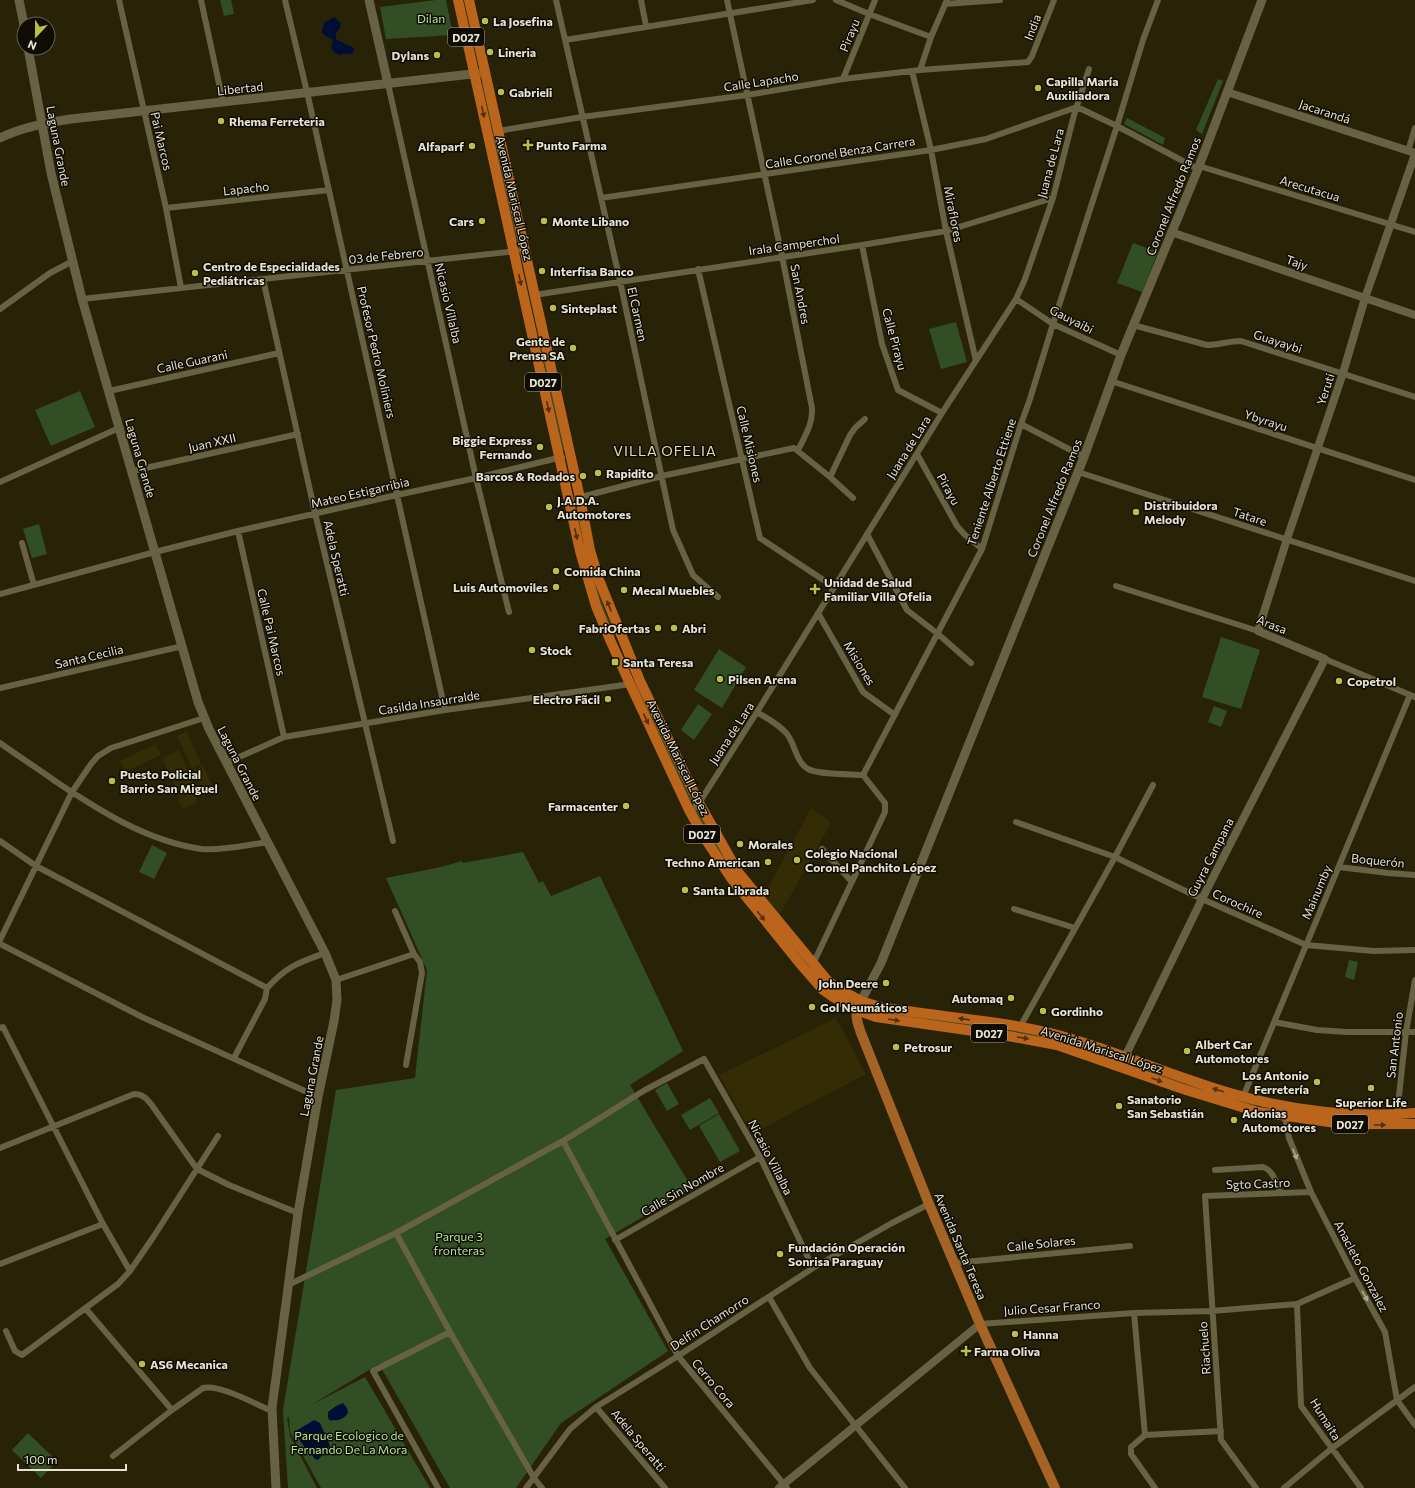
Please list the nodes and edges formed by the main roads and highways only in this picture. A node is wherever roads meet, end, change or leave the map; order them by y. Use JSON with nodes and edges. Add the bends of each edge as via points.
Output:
{"nodes":[{"id":1,"x":19,"y":0,"type":"edge"},
{"id":2,"x":369,"y":0,"type":"edge"},
{"id":3,"x":458,"y":0,"type":"edge"},
{"id":4,"x":469,"y":0,"type":"edge"},
{"id":5,"x":1262,"y":0,"type":"edge"},
{"id":6,"x":22,"y":16,"type":"edge"},
{"id":7,"x":29,"y":56,"type":"edge"},
{"id":8,"x":485,"y":73,"type":"junction"},
{"id":9,"x":474,"y":74,"type":"junction"},
{"id":10,"x":388,"y":84,"type":"junction"},
{"id":11,"x":42,"y":124,"type":"junction"},
{"id":12,"x":0,"y":138,"type":"edge"},
{"id":13,"x":519,"y":251,"type":"junction"},
{"id":14,"x":622,"y":638,"type":"junction"},
{"id":15,"x":611,"y":642,"type":"junction"},
{"id":16,"x":635,"y":683,"type":"junction"},
{"id":17,"x":859,"y":1005,"type":"junction"},
{"id":18,"x":1122,"y":1062,"type":"junction"},
{"id":19,"x":1415,"y":1113,"type":"edge"},
{"id":20,"x":1415,"y":1124,"type":"edge"},
{"id":21,"x":276,"y":1488,"type":"edge"},
{"id":22,"x":1054,"y":1488,"type":"edge"}],
"edges":[{"from":1,"to":6,"type":"main road"},
{"from":2,"to":10,"type":"main road","name":"Nicasio Villalba"},
{"from":3,"to":9,"type":"highway","name":"Avenida Mariscal López","number":"D027"},
{"from":4,"to":8,"type":"highway","name":"Avenida Mariscal López","number":"D027"},
{"from":5,"to":17,"type":"main road","name":"Coronel Alfredo Ramos","via":[[1199,167],[1121,355],[1078,472],[881,963]]},
{"from":7,"to":11,"type":"main road","name":"Laguna Grande"},
{"from":8,"to":9,"type":"main road","name":"Libertad"},
{"from":8,"to":13,"type":"highway","name":"Avenida Mariscal López","number":"D027"},
{"from":9,"to":10,"type":"main road","name":"Libertad"},
{"from":9,"to":13,"type":"highway","name":"Avenida Mariscal López","number":"D027","one_way":true},
{"from":10,"to":11,"type":"main road","name":"Libertad"},
{"from":11,"to":12,"type":"main road","name":"Libertad"},
{"from":11,"to":21,"type":"main road","name":"Laguna Grande","via":[[82,299],[192,684],[204,718],[325,953],[336,980],[334,1021],[298,1213],[272,1411]]},
{"from":14,"to":13,"type":"highway","name":"Avenida Mariscal López","number":"D027","one_way":true,"via":[[590,550],[534,295]]},
{"from":13,"to":15,"type":"highway","name":"Avenida Mariscal López","number":"D027","one_way":true,"via":[[559,458],[587,580]]},
{"from":14,"to":15,"type":"highway"},
{"from":14,"to":16,"type":"highway","name":"Avenida Mariscal López","number":"D027"},
{"from":15,"to":16,"type":"highway","name":"Avenida Mariscal López","number":"D027"},
{"from":16,"to":17,"type":"highway","name":"Avenida Mariscal López","number":"D027","via":[[738,872],[827,980]]},
{"from":16,"to":17,"type":"highway","name":"Avenida Mariscal López","number":"D027","one_way":true,"via":[[691,812],[731,878],[823,990],[833,998]]},
{"from":18,"to":17,"type":"highway","name":"Avenida Mariscal López","number":"D027","one_way":true,"via":[[1060,1036],[1020,1027]]},
{"from":17,"to":18,"type":"highway","name":"Avenida Mariscal López","number":"D027","one_way":true,"via":[[876,1017],[1034,1040]]},
{"from":17,"to":22,"type":"main road","name":"Avenida Santa Teresa","via":[[856,1018],[860,1034],[980,1324]]},
{"from":19,"to":18,"type":"highway","name":"Avenida Mariscal López","number":"D027","one_way":true,"via":[[1335,1112],[1283,1106]]},
{"from":18,"to":20,"type":"highway","name":"Avenida Mariscal López","number":"D027","one_way":true,"via":[[1186,1090],[1239,1107],[1285,1117],[1342,1124]]}]}
